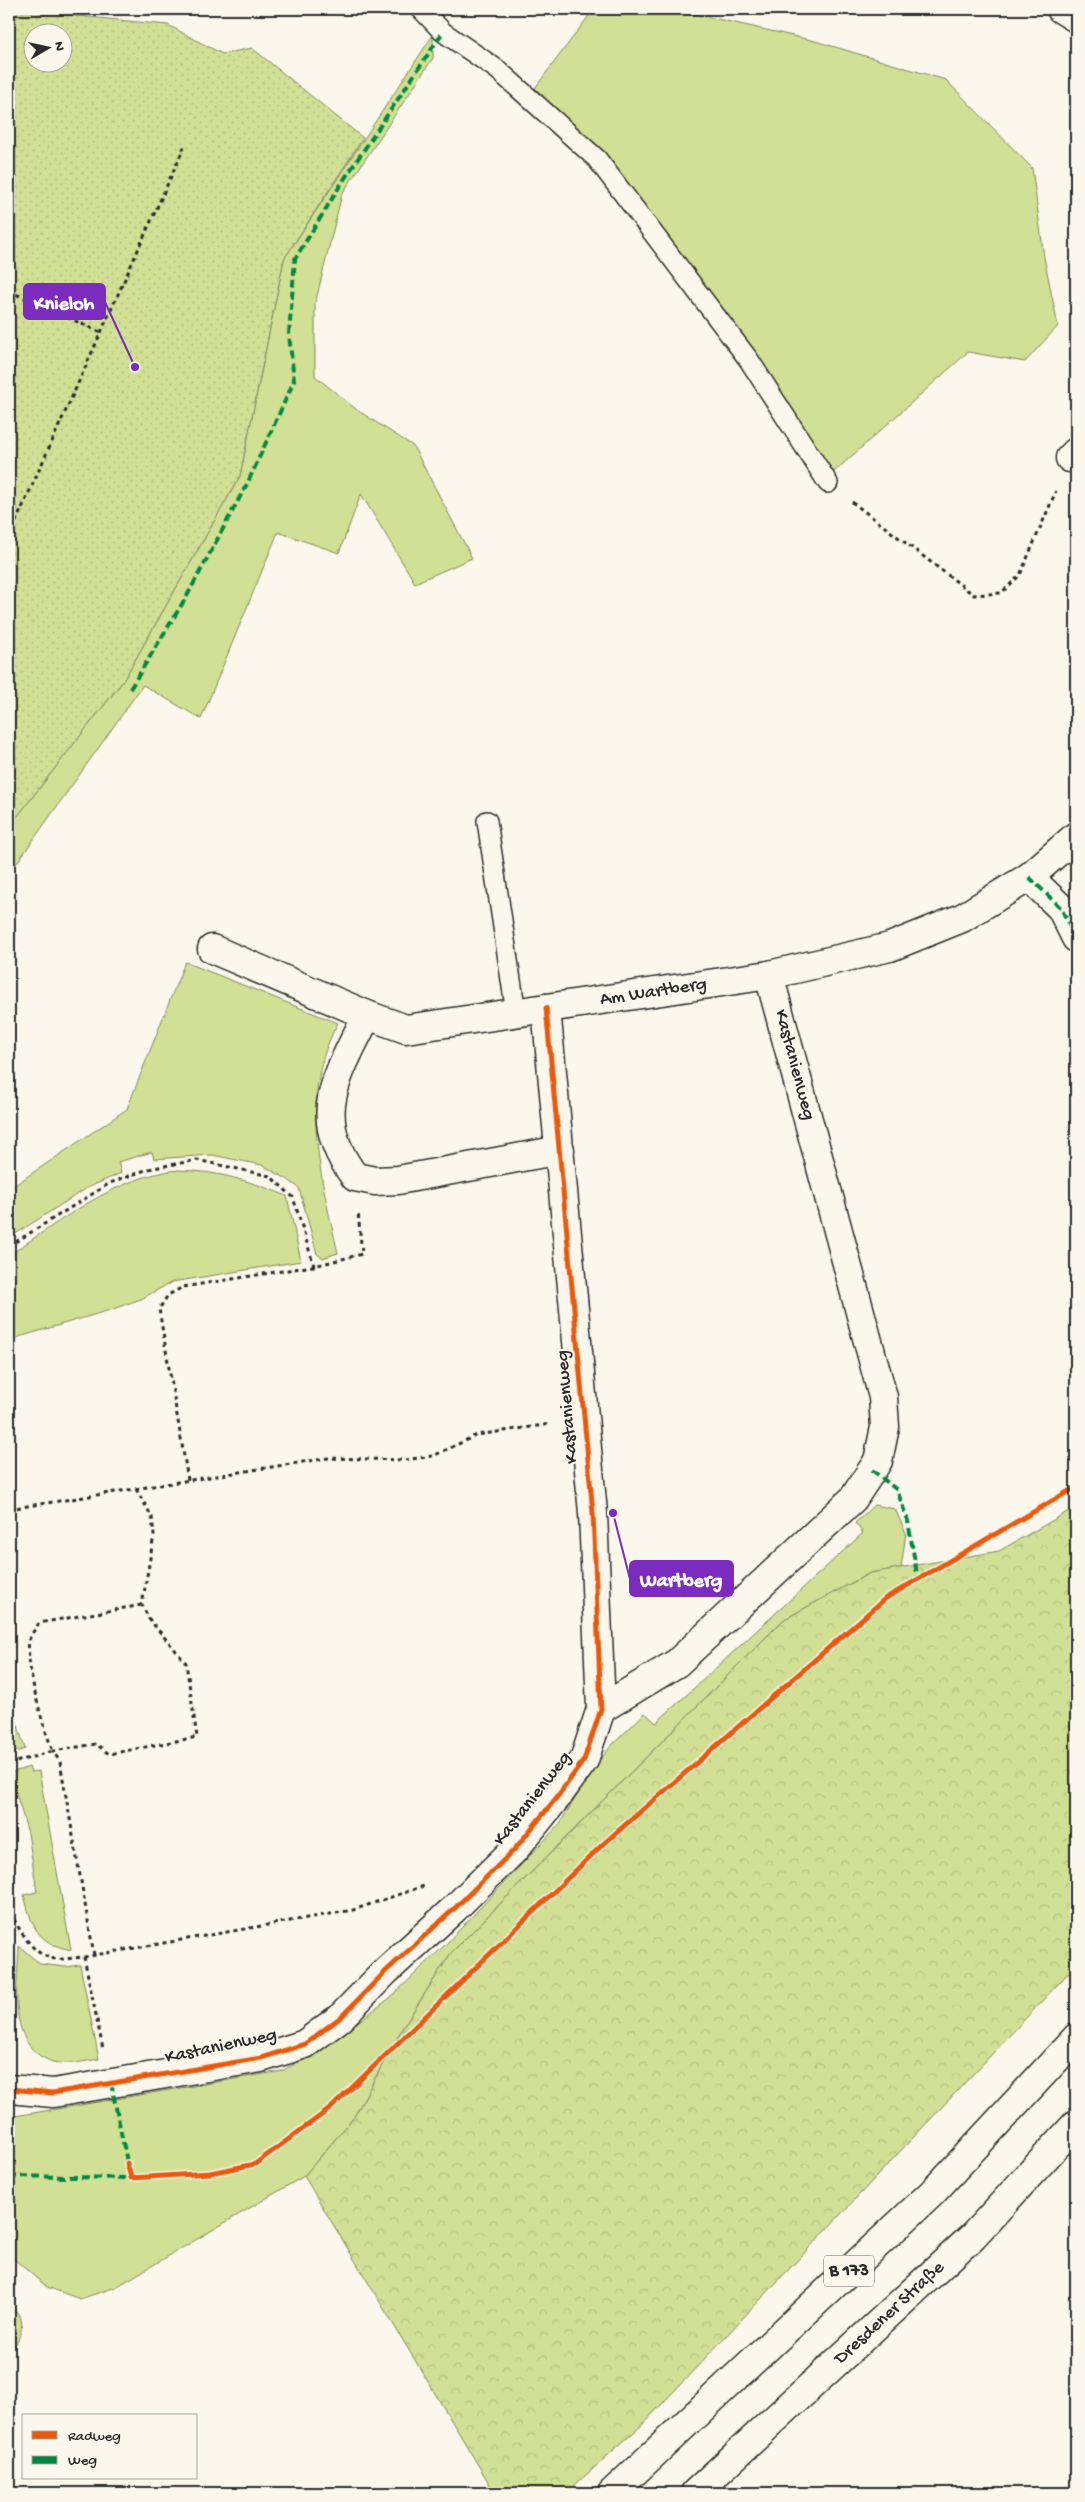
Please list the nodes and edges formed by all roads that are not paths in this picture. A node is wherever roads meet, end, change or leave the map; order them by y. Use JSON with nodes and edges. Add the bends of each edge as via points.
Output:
{"nodes":[{"id":1,"x":421,"y":9,"type":"edge"},
{"id":2,"x":1061,"y":9,"type":"edge"},
{"id":3,"x":1076,"y":18,"type":"edge"},
{"id":4,"x":828,"y":483,"type":"road end"},
{"id":5,"x":487,"y":821,"type":"dead end"},
{"id":6,"x":1076,"y":836,"type":"edge"},
{"id":7,"x":1029,"y":877,"type":"junction"},
{"id":8,"x":1076,"y":938,"type":"edge"},
{"id":9,"x":212,"y":949,"type":"dead end"},
{"id":10,"x":769,"y":975,"type":"junction"},
{"id":11,"x":546,"y":1008,"type":"junction"},
{"id":12,"x":516,"y":1013,"type":"junction"},
{"id":13,"x":367,"y":1016,"type":"junction"},
{"id":14,"x":560,"y":1150,"type":"junction"},
{"id":15,"x":601,"y":1709,"type":"junction"},
{"id":16,"x":1076,"y":2038,"type":"edge"},
{"id":17,"x":9,"y":2089,"type":"edge"},
{"id":18,"x":1076,"y":2124,"type":"edge"},
{"id":19,"x":612,"y":2493,"type":"edge"},
{"id":20,"x":695,"y":2493,"type":"edge"}],
"edges":[{"from":1,"to":4,"type":"lane","via":[[443,32],[498,70],[597,160],[749,360]]},
{"from":2,"to":3,"type":"street"},
{"from":5,"to":12,"type":"lane"},
{"from":6,"to":7,"type":"street","name":"Am Wartberg"},
{"from":7,"to":8,"type":"street","via":[[1062,908]]},
{"from":7,"to":10,"type":"street","name":"Am Wartberg","via":[[962,918],[890,947]]},
{"from":9,"to":13,"type":"street","name":"Am Wartberg"},
{"from":10,"to":11,"type":"street","name":"Am Wartberg"},
{"from":10,"to":15,"type":"street","name":"Kastanienweg","via":[[883,1397],[885,1427],[878,1461],[853,1499],[677,1663]]},
{"from":11,"to":12,"type":"street","name":"Am Wartberg"},
{"from":11,"to":14,"type":"street","name":"Kastanienweg"},
{"from":12,"to":13,"type":"street","name":"Am Wartberg","via":[[406,1029]]},
{"from":13,"to":14,"type":"street","via":[[334,1082],[330,1108],[333,1139],[343,1161],[355,1176],[375,1181],[398,1180]]},
{"from":14,"to":15,"type":"street","name":"Kastanienweg","via":[[593,1513]]},
{"from":15,"to":17,"type":"street","name":"Kastanienweg","via":[[584,1760],[514,1850],[341,2017],[305,2044],[261,2058],[54,2093]]},
{"from":16,"to":19,"type":"street","number":"B 173","via":[[932,2193]]},
{"from":18,"to":20,"type":"street","name":"Dresdener Straße","via":[[973,2236]]}]}
